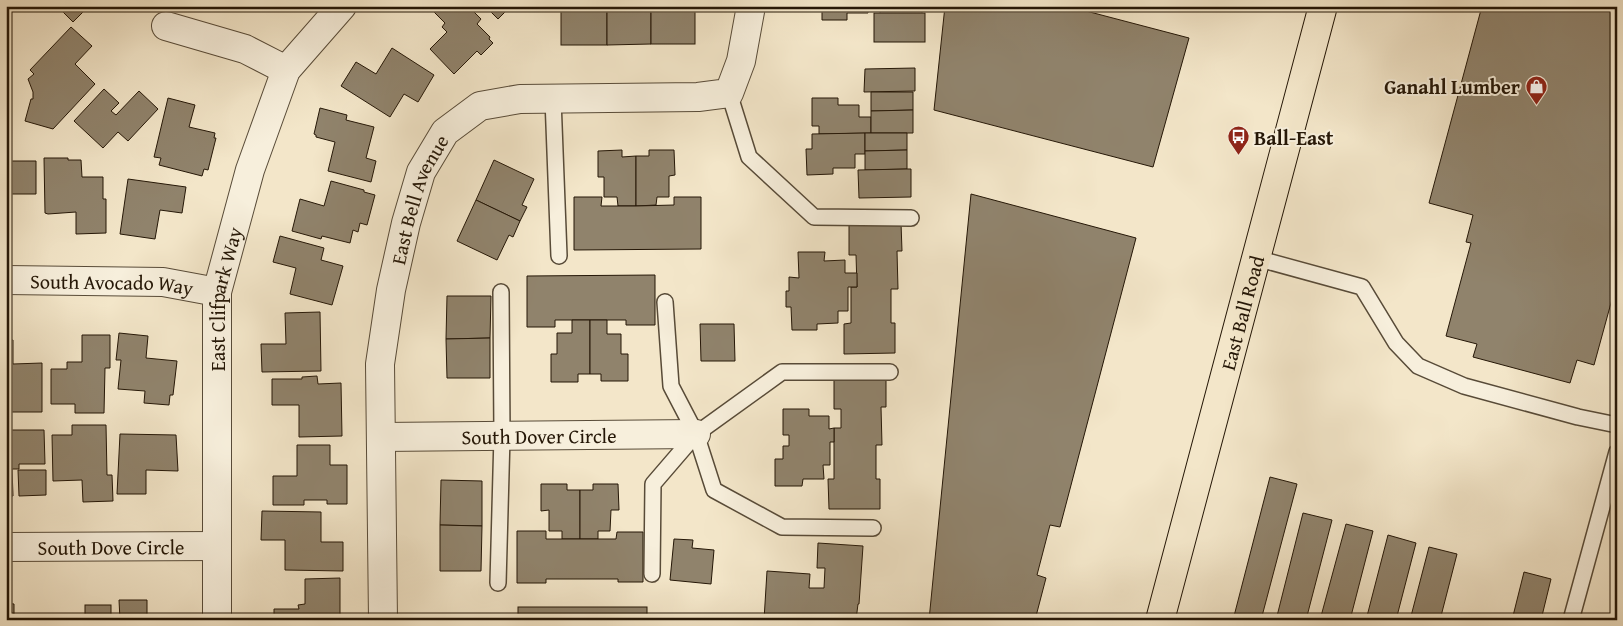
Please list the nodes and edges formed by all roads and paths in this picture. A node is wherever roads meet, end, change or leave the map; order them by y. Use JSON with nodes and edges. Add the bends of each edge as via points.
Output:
{"nodes":[{"id":1,"x":342,"y":6,"type":"edge"},
{"id":2,"x":751,"y":6,"type":"edge"},
{"id":3,"x":1324,"y":6,"type":"edge"},
{"id":4,"x":166,"y":26,"type":"dead end"},
{"id":5,"x":286,"y":70,"type":"junction"},
{"id":6,"x":729,"y":93,"type":"junction"},
{"id":7,"x":553,"y":99,"type":"junction"},
{"id":8,"x":911,"y":218,"type":"dead end"},
{"id":9,"x":558,"y":256,"type":"dead end"},
{"id":10,"x":1256,"y":258,"type":"junction"},
{"id":11,"x":6,"y":280,"type":"edge"},
{"id":12,"x":217,"y":292,"type":"junction"},
{"id":13,"x":501,"y":292,"type":"dead end"},
{"id":14,"x":665,"y":302,"type":"dead end"},
{"id":15,"x":890,"y":372,"type":"dead end"},
{"id":16,"x":1617,"y":426,"type":"edge"},
{"id":17,"x":696,"y":434,"type":"junction"},
{"id":18,"x":502,"y":436,"type":"junction"},
{"id":19,"x":380,"y":437,"type":"junction"},
{"id":20,"x":1617,"y":452,"type":"edge"},
{"id":21,"x":873,"y":528,"type":"dead end"},
{"id":22,"x":216,"y":546,"type":"junction"},
{"id":23,"x":6,"y":548,"type":"edge"},
{"id":24,"x":652,"y":574,"type":"dead end"},
{"id":25,"x":498,"y":582,"type":"dead end"},
{"id":26,"x":217,"y":620,"type":"edge"},
{"id":27,"x":383,"y":620,"type":"edge"},
{"id":28,"x":1160,"y":620,"type":"edge"},
{"id":29,"x":1571,"y":620,"type":"edge"}],
"edges":[{"from":1,"to":5,"type":"street","name":"East Clifpark Way"},
{"from":2,"to":6,"type":"street","via":[[741,61]]},
{"from":3,"to":10,"type":"main road","name":"East Ball Road"},
{"from":4,"to":5,"type":"street","via":[[245,49]]},
{"from":5,"to":12,"type":"street","name":"East Clifpark Way","via":[[250,170]]},
{"from":6,"to":7,"type":"street","name":"East Bell Avenue","via":[[698,97]]},
{"from":6,"to":8,"type":"lane","via":[[749,157],[814,217]]},
{"from":7,"to":9,"type":"lane"},
{"from":7,"to":19,"type":"street","name":"East Bell Avenue","via":[[520,99],[480,106],[445,132],[421,172],[391,290],[380,364]]},
{"from":10,"to":16,"type":"lane","via":[[1362,287],[1396,343],[1418,366],[1464,386]]},
{"from":10,"to":28,"type":"main road","name":"East Ball Road"},
{"from":11,"to":12,"type":"street","name":"South Avocado Way","via":[[163,282]]},
{"from":12,"to":22,"type":"street","name":"East Clifpark Way"},
{"from":13,"to":18,"type":"lane"},
{"from":14,"to":17,"type":"lane","via":[[671,386]]},
{"from":15,"to":17,"type":"lane","via":[[782,372]]},
{"from":17,"to":18,"type":"street","name":"South Dover Circle"},
{"from":17,"to":21,"type":"lane","via":[[714,490],[782,527]]},
{"from":17,"to":24,"type":"lane","via":[[653,484]]},
{"from":18,"to":19,"type":"street","name":"South Dover Circle"},
{"from":18,"to":25,"type":"lane"},
{"from":19,"to":27,"type":"street","name":"East Bell Avenue"},
{"from":20,"to":29,"type":"lane"},
{"from":22,"to":23,"type":"street","name":"South Dove Circle"},
{"from":22,"to":26,"type":"street","name":"East Clifpark Way"}]}
